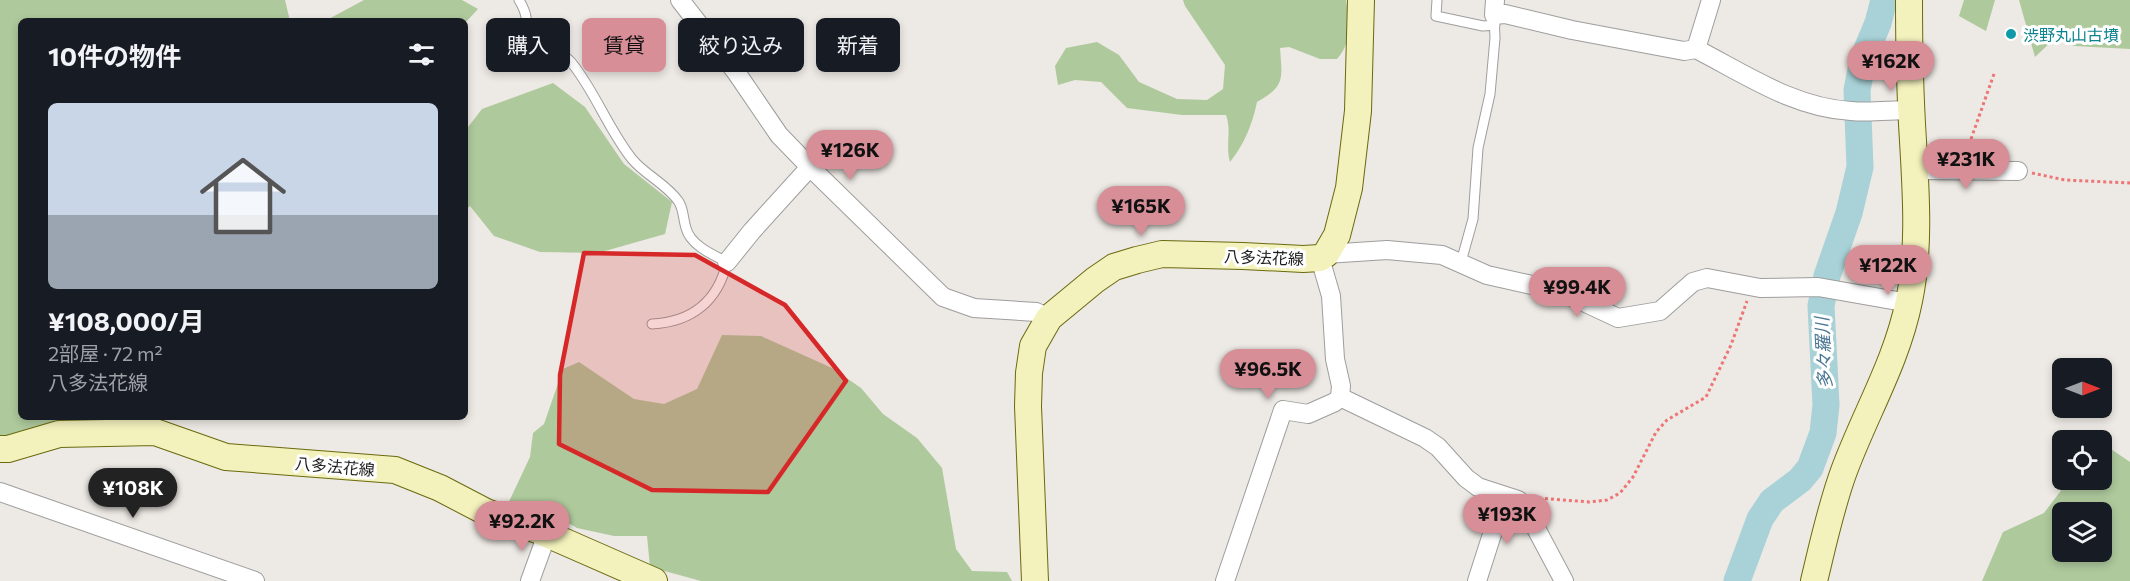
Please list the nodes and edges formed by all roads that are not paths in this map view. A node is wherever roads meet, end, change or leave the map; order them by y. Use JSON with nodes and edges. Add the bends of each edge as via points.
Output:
{"nodes":[{"id":1,"x":519,"y":0,"type":"edge"},
{"id":2,"x":680,"y":0,"type":"edge"},
{"id":3,"x":1361,"y":0,"type":"edge"},
{"id":4,"x":1437,"y":0,"type":"edge"},
{"id":5,"x":1711,"y":0,"type":"edge"},
{"id":6,"x":1909,"y":0,"type":"edge"},
{"id":7,"x":1495,"y":13,"type":"edge"},
{"id":8,"x":1696,"y":49,"type":"junction"},
{"id":9,"x":1911,"y":110,"type":"junction"},
{"id":10,"x":810,"y":167,"type":"junction"},
{"id":11,"x":1914,"y":170,"type":"junction"},
{"id":12,"x":2018,"y":171,"type":"road end"},
{"id":13,"x":1323,"y":256,"type":"junction"},
{"id":14,"x":727,"y":262,"type":"junction"},
{"id":15,"x":1461,"y":262,"type":"junction"},
{"id":16,"x":1909,"y":303,"type":"junction"},
{"id":17,"x":1049,"y":318,"type":"junction"},
{"id":18,"x":652,"y":324,"type":"dead end"},
{"id":19,"x":1340,"y":397,"type":"junction"},
{"id":20,"x":0,"y":449,"type":"edge"},
{"id":21,"x":0,"y":492,"type":"edge"},
{"id":22,"x":1504,"y":497,"type":"junction"},
{"id":23,"x":547,"y":534,"type":"junction"},
{"id":24,"x":255,"y":581,"type":"edge"},
{"id":25,"x":531,"y":581,"type":"edge"},
{"id":26,"x":654,"y":581,"type":"edge"},
{"id":27,"x":1035,"y":581,"type":"edge"},
{"id":28,"x":1225,"y":581,"type":"edge"},
{"id":29,"x":1477,"y":581,"type":"edge"},
{"id":30,"x":1564,"y":581,"type":"edge"},
{"id":31,"x":1814,"y":581,"type":"edge"}],
"edges":[{"from":1,"to":14,"type":"lane","via":[[527,32],[568,59],[634,161],[680,203],[686,230],[693,240]]},
{"from":2,"to":10,"type":"street","via":[[780,135]]},
{"from":3,"to":13,"type":"main road","name":"八多法花線","via":[[1359,111],[1350,188],[1337,235]]},
{"from":4,"to":7,"type":"lane","via":[[1436,16],[1483,26]]},
{"from":5,"to":8,"type":"street"},
{"from":6,"to":9,"type":"main road"},
{"from":7,"to":8,"type":"street","via":[[1684,51]]},
{"from":7,"to":15,"type":"lane","via":[[1490,94],[1478,148],[1473,219]]},
{"from":8,"to":9,"type":"street","via":[[1768,89],[1812,104],[1850,111]]},
{"from":9,"to":11,"type":"main road"},
{"from":10,"to":14,"type":"street"},
{"from":10,"to":17,"type":"street","via":[[943,297],[974,308],[1036,312]]},
{"from":11,"to":12,"type":"street"},
{"from":11,"to":16,"type":"main road","via":[[1916,237]]},
{"from":13,"to":15,"type":"street","via":[[1388,250],[1442,255]]},
{"from":13,"to":17,"type":"main road","name":"八多法花線","via":[[1303,260],[1162,254],[1114,267]]},
{"from":13,"to":19,"type":"street","via":[[1331,296]]},
{"from":14,"to":18,"type":"lane","via":[[720,287],[710,300],[688,316]]},
{"from":15,"to":16,"type":"street","via":[[1487,275],[1573,297],[1618,318],[1660,311],[1693,282],[1707,278],[1748,287],[1826,288]]},
{"from":16,"to":31,"type":"main road","via":[[1880,388],[1844,471]]},
{"from":17,"to":27,"type":"main road","name":"八多法花線","via":[[1033,346],[1029,384]]},
{"from":19,"to":22,"type":"street","via":[[1425,438],[1478,487]]},
{"from":19,"to":28,"type":"street","via":[[1308,414],[1282,410]]},
{"from":20,"to":23,"type":"main road","name":"八多法花線","via":[[59,434],[155,432],[226,457],[395,470],[486,512]]},
{"from":21,"to":24,"type":"street"},
{"from":22,"to":29,"type":"street"},
{"from":22,"to":30,"type":"street","via":[[1523,504]]},
{"from":23,"to":25,"type":"street"},
{"from":23,"to":26,"type":"main road","name":"八多法花線"}]}
